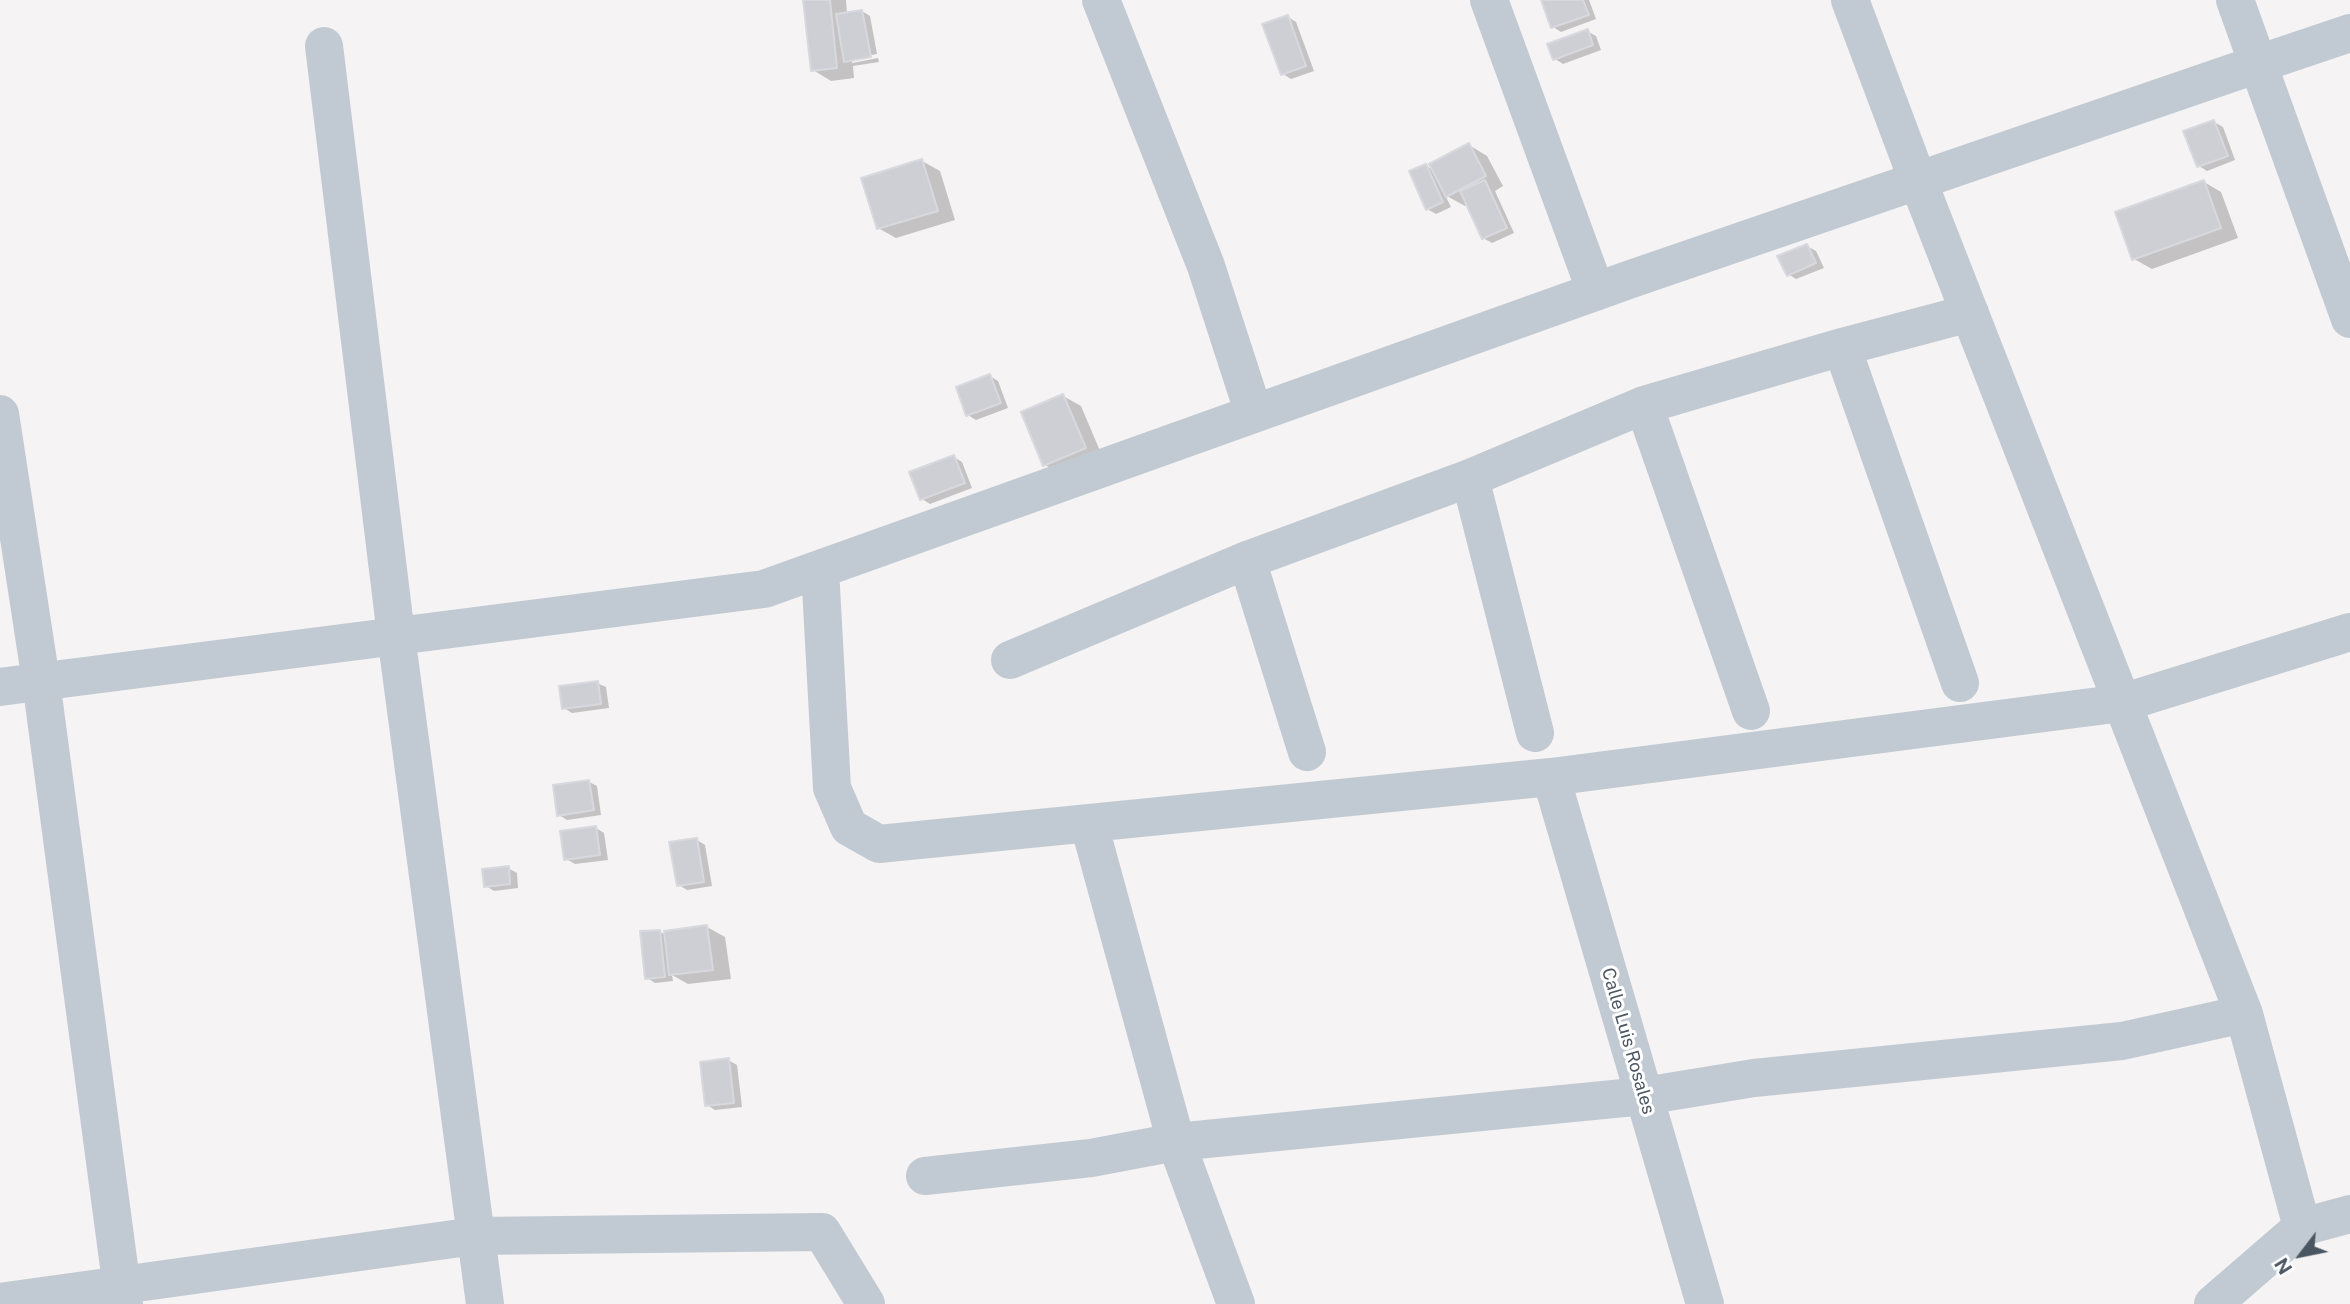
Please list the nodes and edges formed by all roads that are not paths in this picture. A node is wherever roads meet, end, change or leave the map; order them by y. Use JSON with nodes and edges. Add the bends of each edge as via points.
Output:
{"nodes":[{"id":1,"x":1101,"y":0,"type":"edge"},
{"id":2,"x":1489,"y":0,"type":"edge"},
{"id":3,"x":1850,"y":0,"type":"edge"},
{"id":4,"x":2235,"y":0,"type":"edge"},
{"id":5,"x":2350,"y":33,"type":"edge"},
{"id":6,"x":324,"y":46,"type":"dead end"},
{"id":7,"x":2258,"y":64,"type":"junction"},
{"id":8,"x":1918,"y":181,"type":"junction"},
{"id":9,"x":1596,"y":292,"type":"junction"},
{"id":10,"x":1970,"y":313,"type":"junction"},
{"id":11,"x":2350,"y":319,"type":"edge"},
{"id":12,"x":1842,"y":347,"type":"junction"},
{"id":13,"x":1644,"y":405,"type":"junction"},
{"id":14,"x":0,"y":414,"type":"edge"},
{"id":15,"x":1254,"y":414,"type":"junction"},
{"id":16,"x":1470,"y":478,"type":"junction"},
{"id":17,"x":1247,"y":560,"type":"junction"},
{"id":18,"x":820,"y":569,"type":"junction"},
{"id":19,"x":2350,"y":632,"type":"edge"},
{"id":20,"x":396,"y":635,"type":"junction"},
{"id":21,"x":1010,"y":660,"type":"dead end"},
{"id":22,"x":41,"y":681,"type":"junction"},
{"id":23,"x":1960,"y":684,"type":"dead end"},
{"id":24,"x":0,"y":687,"type":"edge"},
{"id":25,"x":2122,"y":703,"type":"junction"},
{"id":26,"x":1751,"y":711,"type":"dead end"},
{"id":27,"x":1535,"y":733,"type":"dead end"},
{"id":28,"x":1307,"y":752,"type":"dead end"},
{"id":29,"x":1551,"y":777,"type":"junction"},
{"id":30,"x":1089,"y":824,"type":"junction"},
{"id":31,"x":2244,"y":1014,"type":"junction"},
{"id":32,"x":1644,"y":1096,"type":"junction"},
{"id":33,"x":1176,"y":1142,"type":"junction"},
{"id":34,"x":925,"y":1176,"type":"dead end"},
{"id":35,"x":2350,"y":1214,"type":"edge"},
{"id":36,"x":2302,"y":1227,"type":"junction"},
{"id":37,"x":475,"y":1236,"type":"junction"},
{"id":38,"x":123,"y":1294,"type":"edge"},
{"id":39,"x":0,"y":1302,"type":"edge"},
{"id":40,"x":485,"y":1304,"type":"edge"},
{"id":41,"x":866,"y":1304,"type":"edge"},
{"id":42,"x":1236,"y":1304,"type":"edge"},
{"id":43,"x":1705,"y":1304,"type":"edge"},
{"id":44,"x":2213,"y":1304,"type":"edge"}],
"edges":[{"from":1,"to":15,"type":"street","via":[[1206,266]]},
{"from":2,"to":9,"type":"street"},
{"from":3,"to":8,"type":"street"},
{"from":4,"to":7,"type":"street"},
{"from":5,"to":7,"type":"street"},
{"from":6,"to":20,"type":"street"},
{"from":7,"to":8,"type":"street"},
{"from":7,"to":11,"type":"street"},
{"from":8,"to":9,"type":"street"},
{"from":8,"to":10,"type":"street"},
{"from":9,"to":15,"type":"street"},
{"from":10,"to":12,"type":"street"},
{"from":10,"to":25,"type":"street"},
{"from":12,"to":13,"type":"street"},
{"from":12,"to":23,"type":"street"},
{"from":13,"to":16,"type":"street"},
{"from":13,"to":26,"type":"street"},
{"from":14,"to":22,"type":"street"},
{"from":15,"to":18,"type":"street"},
{"from":16,"to":17,"type":"street"},
{"from":16,"to":27,"type":"street"},
{"from":17,"to":21,"type":"street"},
{"from":17,"to":28,"type":"street"},
{"from":18,"to":20,"type":"street","via":[[764,589]]},
{"from":18,"to":30,"type":"street","via":[[832,788],[849,827],[879,844]]},
{"from":19,"to":25,"type":"street"},
{"from":20,"to":22,"type":"street"},
{"from":20,"to":37,"type":"street"},
{"from":22,"to":24,"type":"street"},
{"from":22,"to":38,"type":"street"},
{"from":25,"to":29,"type":"street"},
{"from":25,"to":31,"type":"street"},
{"from":29,"to":30,"type":"street"},
{"from":29,"to":32,"type":"street","name":"Calle Luis Rosales"},
{"from":30,"to":33,"type":"street"},
{"from":31,"to":32,"type":"street","via":[[2122,1041],[1754,1078]]},
{"from":31,"to":36,"type":"street"},
{"from":32,"to":33,"type":"street"},
{"from":32,"to":43,"type":"street","name":"Calle Luis Rosales"},
{"from":33,"to":34,"type":"street","via":[[1091,1158]]},
{"from":33,"to":42,"type":"street"},
{"from":35,"to":36,"type":"street"},
{"from":36,"to":44,"type":"street"},
{"from":37,"to":38,"type":"street"},
{"from":37,"to":40,"type":"street"},
{"from":37,"to":41,"type":"street","via":[[822,1232]]},
{"from":38,"to":39,"type":"street"}]}
